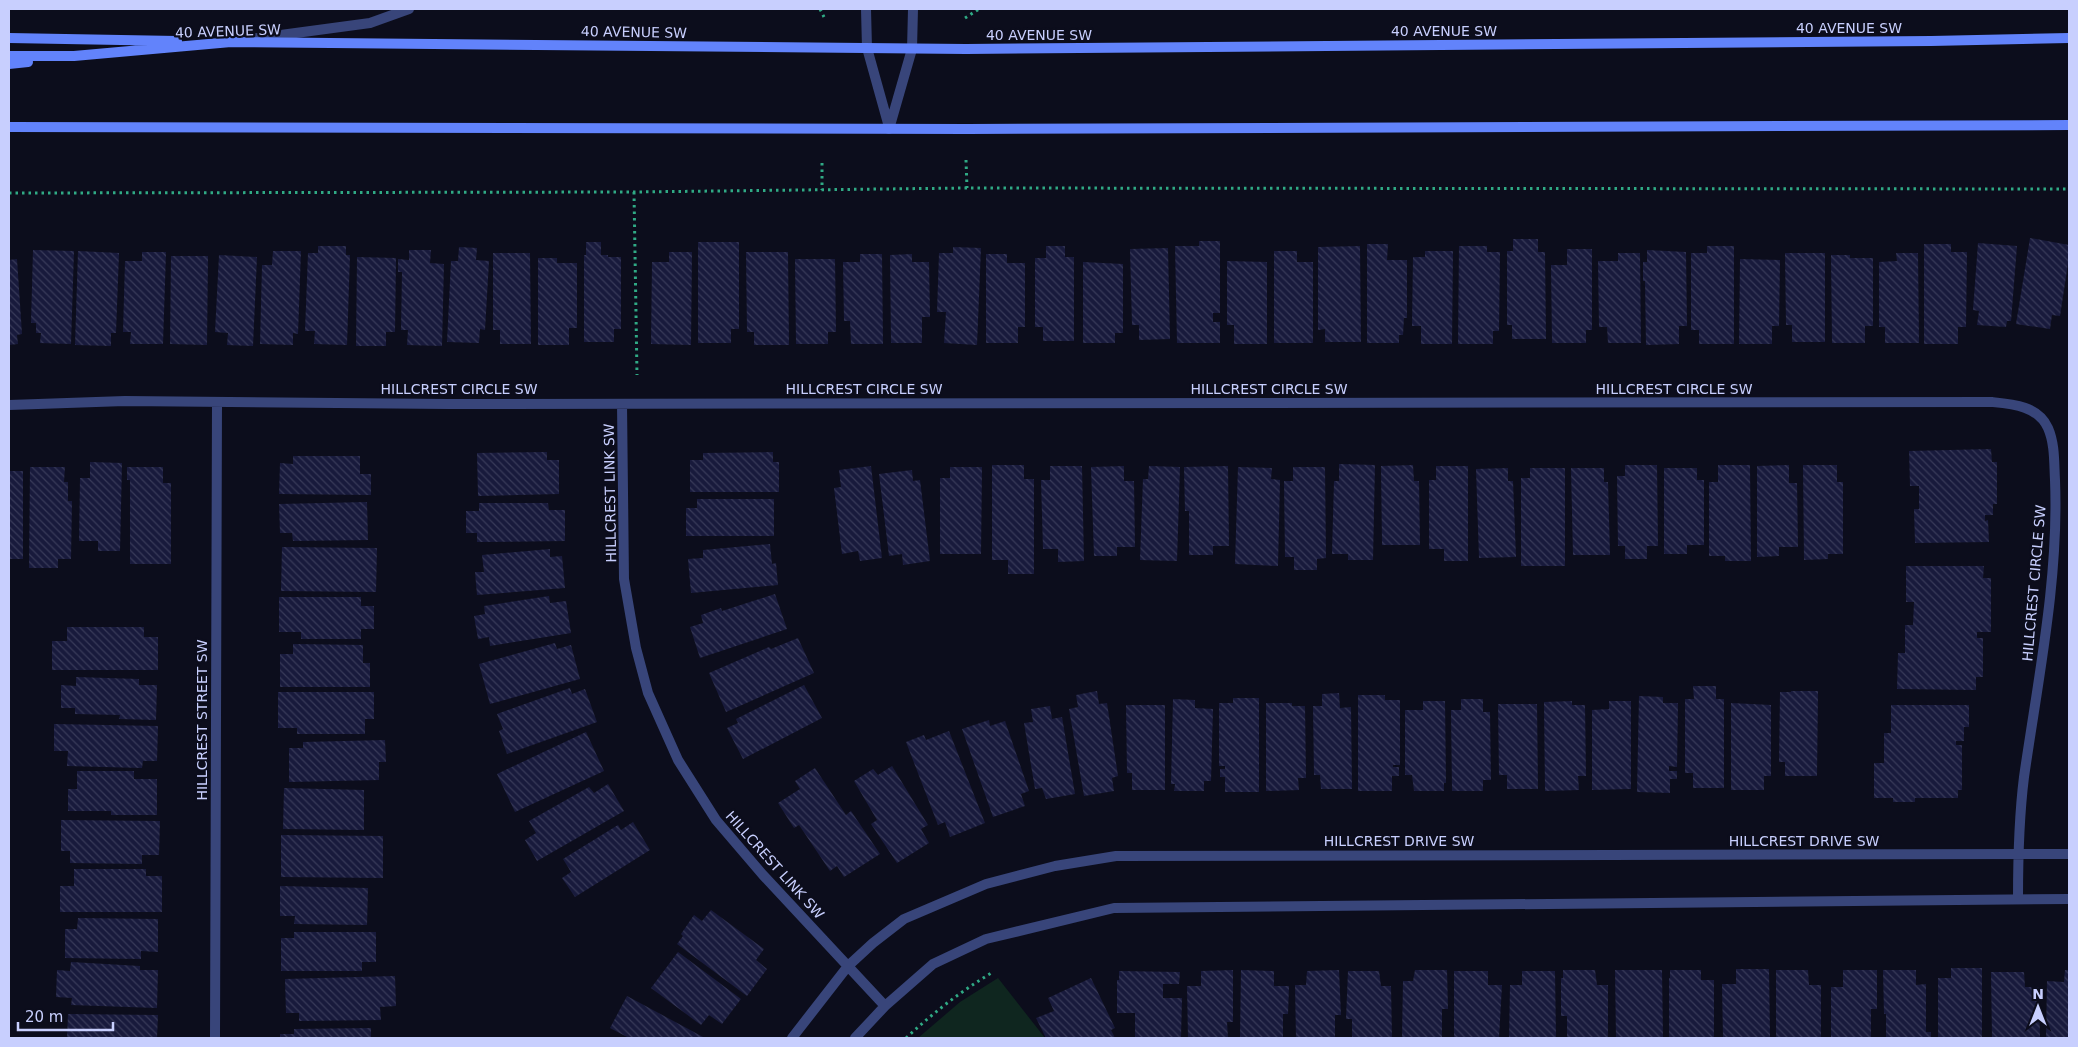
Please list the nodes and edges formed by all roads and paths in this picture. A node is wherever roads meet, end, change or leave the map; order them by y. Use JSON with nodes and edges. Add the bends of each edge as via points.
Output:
{"nodes":[{"id":1,"x":409,"y":9,"type":"edge"},
{"id":2,"x":820,"y":9,"type":"edge"},
{"id":3,"x":866,"y":9,"type":"edge"},
{"id":4,"x":914,"y":9,"type":"edge"},
{"id":5,"x":979,"y":9,"type":"edge"},
{"id":6,"x":824,"y":17,"type":"dead end"},
{"id":7,"x":965,"y":18,"type":"dead end"},
{"id":8,"x":9,"y":38,"type":"edge"},
{"id":9,"x":2069,"y":38,"type":"edge"},
{"id":10,"x":231,"y":42,"type":"junction"},
{"id":11,"x":867,"y":48,"type":"junction"},
{"id":12,"x":912,"y":49,"type":"junction"},
{"id":13,"x":9,"y":56,"type":"edge"},
{"id":14,"x":74,"y":56,"type":"junction"},
{"id":15,"x":9,"y":64,"type":"edge"},
{"id":16,"x":2069,"y":125,"type":"edge"},
{"id":17,"x":9,"y":127,"type":"edge"},
{"id":18,"x":889,"y":129,"type":"junction"},
{"id":19,"x":966,"y":160,"type":"dead end"},
{"id":20,"x":822,"y":163,"type":"dead end"},
{"id":21,"x":967,"y":188,"type":"junction"},
{"id":22,"x":2069,"y":189,"type":"edge"},
{"id":23,"x":822,"y":190,"type":"junction"},
{"id":24,"x":634,"y":192,"type":"junction"},
{"id":25,"x":9,"y":193,"type":"edge"},
{"id":26,"x":637,"y":375,"type":"dead end"},
{"id":27,"x":217,"y":402,"type":"junction"},
{"id":28,"x":622,"y":404,"type":"junction"},
{"id":29,"x":9,"y":405,"type":"edge"},
{"id":30,"x":2018,"y":854,"type":"junction"},
{"id":31,"x":2069,"y":854,"type":"edge"},
{"id":32,"x":2018,"y":898,"type":"junction"},
{"id":33,"x":2069,"y":898,"type":"edge"},
{"id":34,"x":848,"y":966,"type":"junction"},
{"id":35,"x":993,"y":972,"type":"dead end"},
{"id":36,"x":885,"y":1006,"type":"junction"},
{"id":37,"x":214,"y":1038,"type":"edge"},
{"id":38,"x":792,"y":1038,"type":"edge"},
{"id":39,"x":855,"y":1038,"type":"edge"},
{"id":40,"x":906,"y":1038,"type":"edge"}],
"edges":[{"from":1,"to":10,"type":"street","via":[[370,23]]},
{"from":2,"to":6,"type":"path"},
{"from":3,"to":11,"type":"street"},
{"from":4,"to":12,"type":"street"},
{"from":5,"to":7,"type":"path"},
{"from":8,"to":10,"type":"main road"},
{"from":9,"to":12,"type":"main road","name":"40 AVENUE SW"},
{"from":10,"to":11,"type":"main road","name":"40 AVENUE SW"},
{"from":10,"to":14,"type":"main road","name":"40 AVENUE SW"},
{"from":11,"to":12,"type":"main road","name":"40 AVENUE SW"},
{"from":11,"to":18,"type":"street"},
{"from":12,"to":18,"type":"street"},
{"from":13,"to":14,"type":"main road","name":"40 AVENUE SW"},
{"from":14,"to":15,"type":"main road"},
{"from":16,"to":18,"type":"main road"},
{"from":17,"to":18,"type":"main road"},
{"from":19,"to":21,"type":"path"},
{"from":20,"to":23,"type":"path"},
{"from":21,"to":22,"type":"path"},
{"from":21,"to":23,"type":"path"},
{"from":23,"to":24,"type":"path"},
{"from":24,"to":25,"type":"path"},
{"from":24,"to":26,"type":"path"},
{"from":27,"to":28,"type":"street","name":"HILLCREST CIRCLE SW"},
{"from":27,"to":29,"type":"street","name":"HILLCREST CIRCLE SW"},
{"from":27,"to":37,"type":"street","name":"HILLCREST STREET SW"},
{"from":28,"to":30,"type":"street","name":"HILLCREST CIRCLE SW","via":[[1992,402],[2024,407],[2047,426],[2053,442],[2056,514],[2050,592],[2024,779]]},
{"from":28,"to":34,"type":"street","name":"HILLCREST LINK SW","via":[[624,579],[648,693],[678,760],[716,820]]},
{"from":30,"to":31,"type":"street","name":"HILLCREST DRIVE SW"},
{"from":30,"to":32,"type":"street","name":"HILLCREST CIRCLE SW"},
{"from":30,"to":34,"type":"street","name":"HILLCREST DRIVE SW","via":[[1116,856],[1055,866],[986,884],[904,919]]},
{"from":32,"to":33,"type":"street"},
{"from":32,"to":36,"type":"street","via":[[1114,908],[986,939],[933,964]]},
{"from":34,"to":36,"type":"street","name":"HILLCREST LINK SW"},
{"from":34,"to":38,"type":"street","name":"HILLCREST DRIVE SW"},
{"from":35,"to":40,"type":"path","via":[[933,1013]]},
{"from":36,"to":39,"type":"street"}]}
